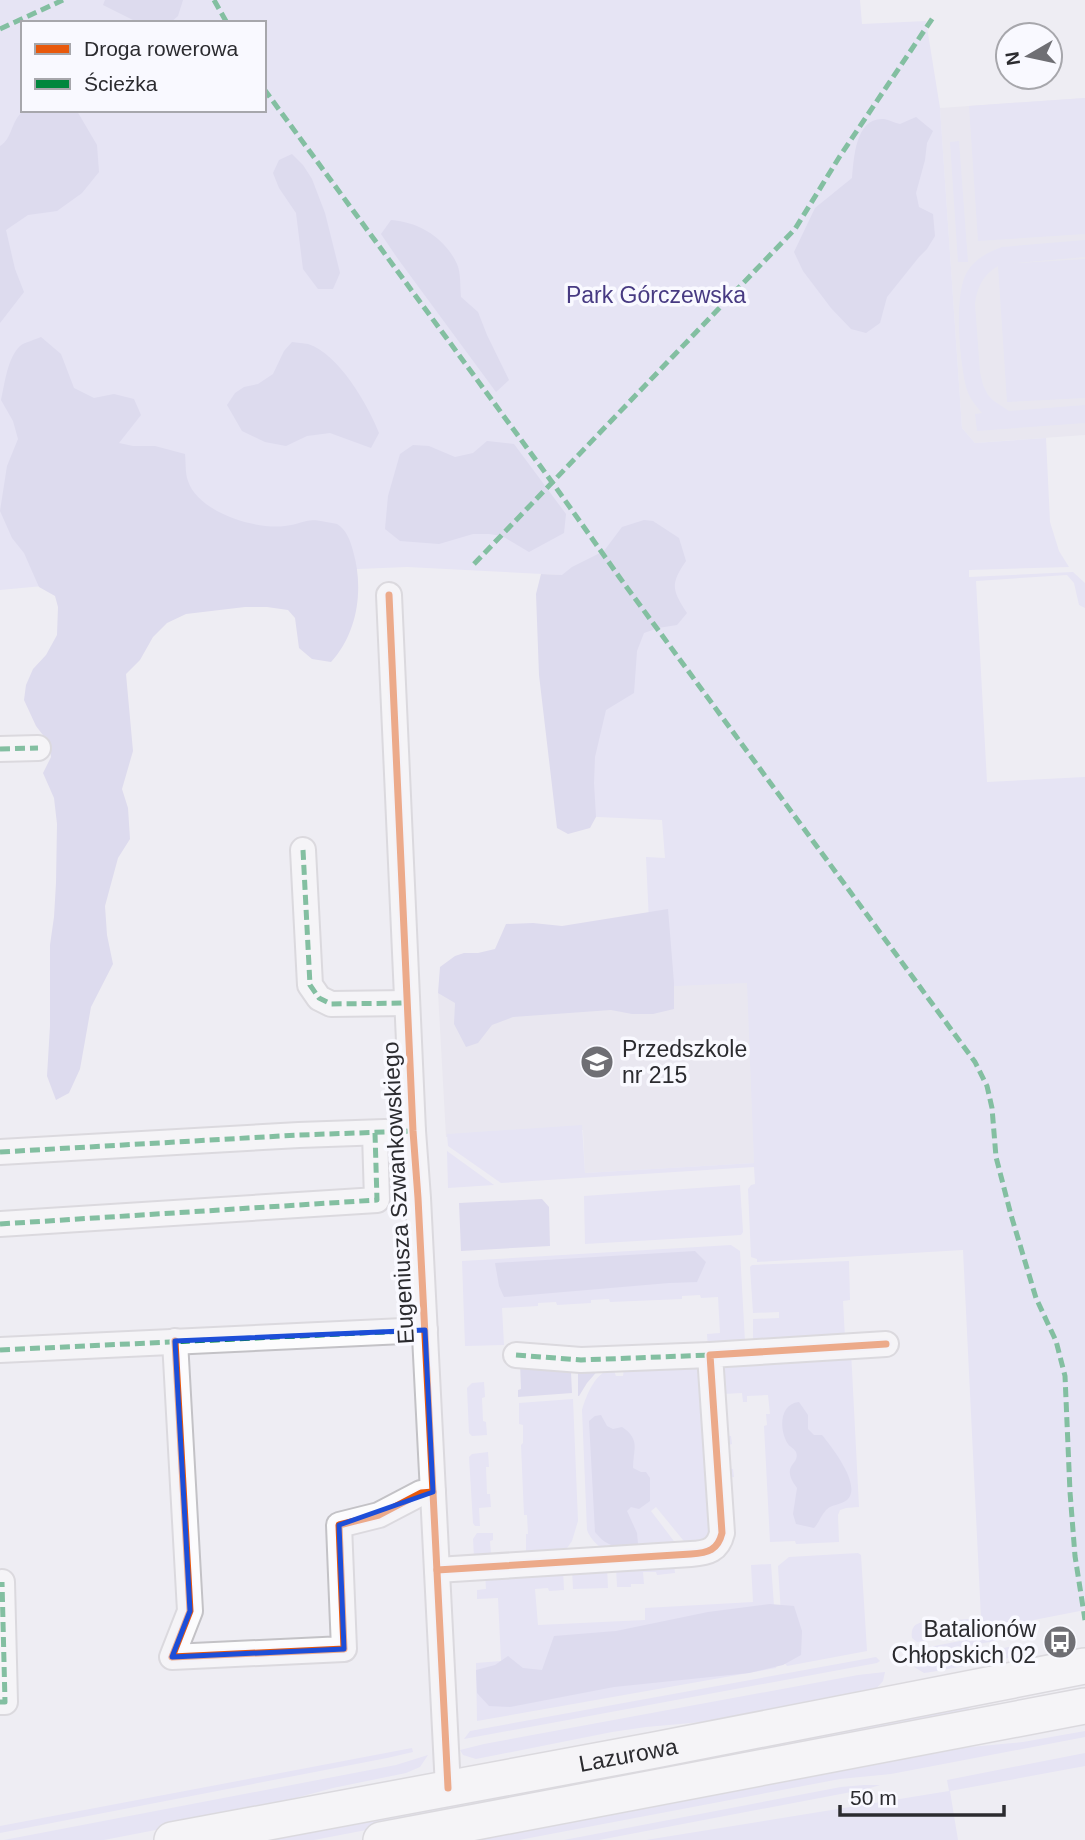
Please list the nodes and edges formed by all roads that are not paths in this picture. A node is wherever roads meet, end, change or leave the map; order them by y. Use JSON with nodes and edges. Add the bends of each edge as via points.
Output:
{"nodes":[{"id":1,"x":390,"y":595,"type":"dead end"},
{"id":2,"x":38,"y":748,"type":"dead end"},
{"id":3,"x":0,"y":749,"type":"edge"},
{"id":4,"x":303,"y":850,"type":"dead end"},
{"id":5,"x":407,"y":1003,"type":"junction"},
{"id":6,"x":413,"y":1131,"type":"junction"},
{"id":7,"x":375,"y":1133,"type":"junction"},
{"id":8,"x":0,"y":1152,"type":"edge"},
{"id":9,"x":0,"y":1224,"type":"edge"},
{"id":10,"x":425,"y":1330,"type":"junction"},
{"id":11,"x":175,"y":1341,"type":"junction"},
{"id":12,"x":886,"y":1344,"type":"dead end"},
{"id":13,"x":0,"y":1350,"type":"edge"},
{"id":14,"x":516,"y":1355,"type":"dead end"},
{"id":15,"x":710,"y":1355,"type":"junction"},
{"id":16,"x":433,"y":1492,"type":"junction"},
{"id":17,"x":437,"y":1570,"type":"junction"},
{"id":18,"x":2,"y":1582,"type":"dead end"},
{"id":19,"x":1085,"y":1666,"type":"edge"},
{"id":20,"x":0,"y":1702,"type":"edge"},
{"id":21,"x":1085,"y":1706,"type":"edge"},
{"id":22,"x":448,"y":1788,"type":"junction"},
{"id":23,"x":172,"y":1840,"type":"edge"},
{"id":24,"x":381,"y":1840,"type":"edge"}],
"edges":[{"from":1,"to":5,"type":"street","name":"Eugeniusza Szwankowskiego"},
{"from":2,"to":3,"type":"street"},
{"from":4,"to":5,"type":"street","via":[[310,985],[319,998],[331,1004]]},
{"from":5,"to":6,"type":"street","name":"Eugeniusza Szwankowskiego"},
{"from":6,"to":7,"type":"street"},
{"from":6,"to":10,"type":"street","name":"Eugeniusza Szwankowskiego"},
{"from":7,"to":8,"type":"street"},
{"from":7,"to":9,"type":"street","via":[[377,1200]]},
{"from":10,"to":11,"type":"street"},
{"from":10,"to":16,"type":"street","name":"Eugeniusza Szwankowskiego"},
{"from":11,"to":13,"type":"street"},
{"from":11,"to":16,"type":"street","via":[[190,1611],[172,1657],[344,1649],[339,1525],[379,1515],[421,1493]]},
{"from":12,"to":15,"type":"street"},
{"from":14,"to":15,"type":"street","via":[[580,1360]]},
{"from":15,"to":17,"type":"street","via":[[722,1533],[713,1550]]},
{"from":16,"to":17,"type":"street","name":"Eugeniusza Szwankowskiego"},
{"from":17,"to":22,"type":"street","name":"Eugeniusza Szwankowskiego"},
{"from":18,"to":20,"type":"street","via":[[5,1702]]},
{"from":19,"to":22,"type":"main road","name":"Lazurowa"},
{"from":21,"to":24,"type":"main road","name":"Lazurowa"},
{"from":22,"to":23,"type":"main road","name":"Lazurowa"}]}
